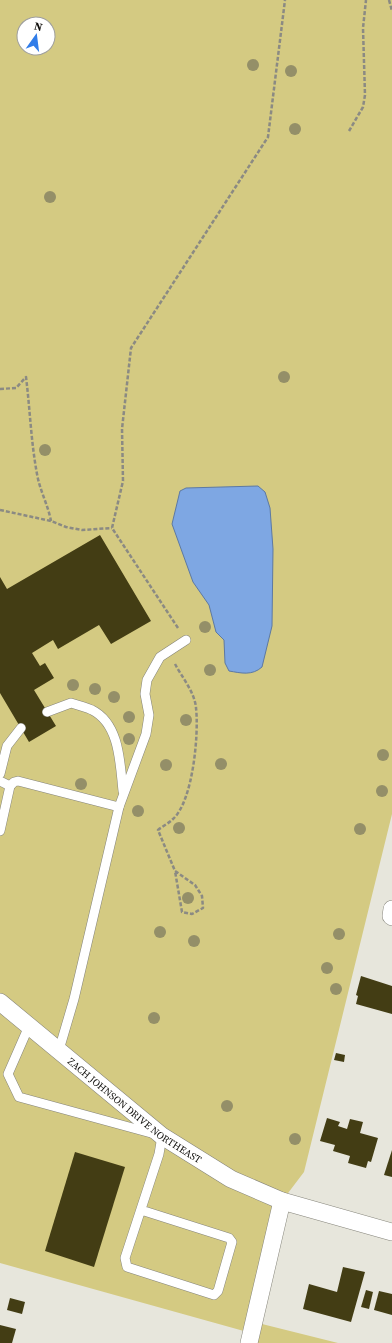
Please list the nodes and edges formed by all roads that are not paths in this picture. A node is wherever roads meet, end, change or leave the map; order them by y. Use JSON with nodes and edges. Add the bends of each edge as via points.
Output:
{"nodes":[{"id":1,"x":186,"y":640,"type":"road end"},
{"id":2,"x":47,"y":712,"type":"dead end"},
{"id":3,"x":21,"y":728,"type":"dead end"},
{"id":4,"x":0,"y":774,"type":"edge"},
{"id":5,"x":0,"y":781,"type":"edge"},
{"id":6,"x":10,"y":786,"type":"junction"},
{"id":7,"x":123,"y":793,"type":"junction"},
{"id":8,"x":119,"y":807,"type":"junction"},
{"id":9,"x":0,"y":831,"type":"edge"},
{"id":10,"x":0,"y":1002,"type":"edge"},
{"id":11,"x":29,"y":1026,"type":"junction"},
{"id":12,"x":59,"y":1050,"type":"junction"},
{"id":13,"x":162,"y":1136,"type":"junction"},
{"id":14,"x":282,"y":1201,"type":"junction"},
{"id":15,"x":141,"y":1210,"type":"junction"},
{"id":16,"x":392,"y":1232,"type":"edge"},
{"id":17,"x":249,"y":1343,"type":"edge"}],
"edges":[{"from":1,"to":7,"type":"lane","via":[[160,657],[147,680],[145,694],[149,715],[146,734]]},
{"from":2,"to":7,"type":"lane","via":[[71,703],[93,710],[110,727],[118,750]]},
{"from":3,"to":4,"type":"lane","via":[[7,746]]},
{"from":5,"to":6,"type":"lane"},
{"from":6,"to":8,"type":"lane","via":[[18,781]]},
{"from":6,"to":9,"type":"lane"},
{"from":7,"to":8,"type":"lane"},
{"from":8,"to":12,"type":"lane","via":[[74,999]]},
{"from":10,"to":11,"type":"street","name":"ZACH JOHNSON DRIVE NORTHEAST"},
{"from":11,"to":12,"type":"street","name":"ZACH JOHNSON DRIVE NORTHEAST"},
{"from":11,"to":13,"type":"lane","via":[[8,1074],[19,1097]]},
{"from":12,"to":13,"type":"street","name":"ZACH JOHNSON DRIVE NORTHEAST"},
{"from":13,"to":14,"type":"street","name":"ZACH JOHNSON DRIVE NORTHEAST","via":[[231,1179]]},
{"from":13,"to":15,"type":"lane","via":[[159,1154]]},
{"from":14,"to":16,"type":"street","name":"ZACH JOHNSON DRIVE NORTHEAST"},
{"from":14,"to":17,"type":"street"},
{"from":15,"to":15,"type":"lane","via":[[125,1258],[127,1267],[214,1295],[218,1291],[232,1242],[229,1238]]}]}
